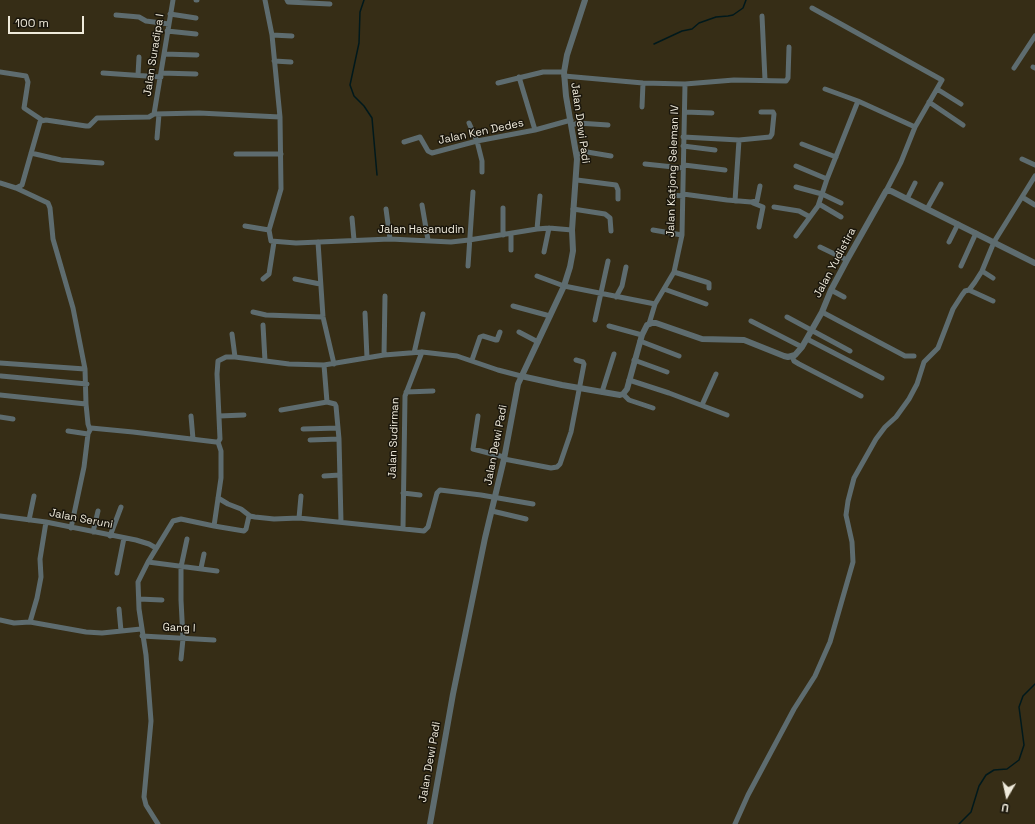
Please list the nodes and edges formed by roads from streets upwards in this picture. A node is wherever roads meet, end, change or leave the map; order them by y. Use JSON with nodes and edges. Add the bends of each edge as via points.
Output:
{"nodes":[{"id":1,"x":173,"y":0,"type":"edge"},
{"id":2,"x":265,"y":0,"type":"edge"},
{"id":3,"x":287,"y":0,"type":"edge"},
{"id":4,"x":585,"y":0,"type":"edge"},
{"id":5,"x":330,"y":4,"type":"dead end"},
{"id":6,"x":812,"y":8,"type":"dead end"},
{"id":7,"x":170,"y":14,"type":"junction"},
{"id":8,"x":116,"y":15,"type":"dead end"},
{"id":9,"x":762,"y":16,"type":"dead end"},
{"id":10,"x":196,"y":18,"type":"dead end"},
{"id":11,"x":169,"y":24,"type":"junction"},
{"id":12,"x":168,"y":31,"type":"junction"},
{"id":13,"x":196,"y":34,"type":"dead end"},
{"id":14,"x":272,"y":35,"type":"junction"},
{"id":15,"x":292,"y":36,"type":"dead end"},
{"id":16,"x":1035,"y":36,"type":"edge"},
{"id":17,"x":790,"y":47,"type":"dead end"},
{"id":18,"x":164,"y":54,"type":"junction"},
{"id":19,"x":197,"y":55,"type":"dead end"},
{"id":20,"x":140,"y":57,"type":"dead end"},
{"id":21,"x":274,"y":61,"type":"junction"},
{"id":22,"x":291,"y":62,"type":"dead end"},
{"id":23,"x":1014,"y":68,"type":"dead end"},
{"id":24,"x":0,"y":72,"type":"edge"},
{"id":25,"x":104,"y":74,"type":"dead end"},
{"id":26,"x":196,"y":74,"type":"dead end"},
{"id":27,"x":564,"y":74,"type":"junction"},
{"id":28,"x":138,"y":75,"type":"junction"},
{"id":29,"x":161,"y":75,"type":"junction"},
{"id":30,"x":520,"y":77,"type":"junction"},
{"id":31,"x":765,"y":80,"type":"junction"},
{"id":32,"x":498,"y":83,"type":"dead end"},
{"id":33,"x":643,"y":83,"type":"junction"},
{"id":34,"x":686,"y":84,"type":"junction"},
{"id":35,"x":825,"y":89,"type":"dead end"},
{"id":36,"x":937,"y":89,"type":"junction"},
{"id":37,"x":858,"y":100,"type":"junction"},
{"id":38,"x":929,"y":102,"type":"junction"},
{"id":39,"x":961,"y":104,"type":"dead end"},
{"id":40,"x":642,"y":107,"type":"dead end"},
{"id":41,"x":685,"y":112,"type":"junction"},
{"id":42,"x":761,"y":112,"type":"dead end"},
{"id":43,"x":712,"y":113,"type":"dead end"},
{"id":44,"x":156,"y":114,"type":"junction"},
{"id":45,"x":280,"y":117,"type":"junction"},
{"id":46,"x":42,"y":120,"type":"junction"},
{"id":47,"x":571,"y":122,"type":"junction"},
{"id":48,"x":469,"y":123,"type":"dead end"},
{"id":49,"x":608,"y":125,"type":"dead end"},
{"id":50,"x":963,"y":125,"type":"dead end"},
{"id":51,"x":915,"y":128,"type":"junction"},
{"id":52,"x":535,"y":130,"type":"junction"},
{"id":53,"x":683,"y":137,"type":"junction"},
{"id":54,"x":157,"y":138,"type":"dead end"},
{"id":55,"x":739,"y":140,"type":"junction"},
{"id":56,"x":404,"y":142,"type":"dead end"},
{"id":57,"x":477,"y":142,"type":"junction"},
{"id":58,"x":802,"y":144,"type":"dead end"},
{"id":59,"x":683,"y":146,"type":"junction"},
{"id":60,"x":715,"y":150,"type":"dead end"},
{"id":61,"x":31,"y":152,"type":"junction"},
{"id":62,"x":236,"y":154,"type":"dead end"},
{"id":63,"x":281,"y":154,"type":"junction"},
{"id":64,"x":577,"y":154,"type":"junction"},
{"id":65,"x":611,"y":156,"type":"dead end"},
{"id":66,"x":836,"y":157,"type":"junction"},
{"id":67,"x":1022,"y":159,"type":"dead end"},
{"id":68,"x":102,"y":163,"type":"dead end"},
{"id":69,"x":645,"y":164,"type":"dead end"},
{"id":70,"x":1035,"y":165,"type":"edge"},
{"id":71,"x":796,"y":166,"type":"dead end"},
{"id":72,"x":683,"y":167,"type":"junction"},
{"id":73,"x":725,"y":170,"type":"dead end"},
{"id":74,"x":482,"y":172,"type":"dead end"},
{"id":75,"x":1035,"y":176,"type":"edge"},
{"id":76,"x":827,"y":179,"type":"junction"},
{"id":77,"x":577,"y":180,"type":"junction"},
{"id":78,"x":0,"y":183,"type":"edge"},
{"id":79,"x":915,"y":183,"type":"dead end"},
{"id":80,"x":941,"y":184,"type":"dead end"},
{"id":81,"x":760,"y":186,"type":"dead end"},
{"id":82,"x":796,"y":187,"type":"dead end"},
{"id":83,"x":16,"y":188,"type":"junction"},
{"id":84,"x":886,"y":191,"type":"junction"},
{"id":85,"x":473,"y":192,"type":"dead end"},
{"id":86,"x":671,"y":194,"type":"dead end"},
{"id":87,"x":822,"y":194,"type":"junction"},
{"id":88,"x":683,"y":195,"type":"junction"},
{"id":89,"x":540,"y":196,"type":"dead end"},
{"id":90,"x":1022,"y":197,"type":"junction"},
{"id":91,"x":618,"y":199,"type":"dead end"},
{"id":92,"x":907,"y":199,"type":"junction"},
{"id":93,"x":734,"y":201,"type":"junction"},
{"id":94,"x":751,"y":202,"type":"junction"},
{"id":95,"x":841,"y":203,"type":"dead end"},
{"id":96,"x":819,"y":204,"type":"junction"},
{"id":97,"x":422,"y":205,"type":"dead end"},
{"id":98,"x":1035,"y":205,"type":"edge"},
{"id":99,"x":774,"y":207,"type":"dead end"},
{"id":100,"x":386,"y":208,"type":"dead end"},
{"id":101,"x":503,"y":208,"type":"dead end"},
{"id":102,"x":573,"y":209,"type":"junction"},
{"id":103,"x":927,"y":209,"type":"junction"},
{"id":104,"x":841,"y":217,"type":"dead end"},
{"id":105,"x":352,"y":218,"type":"dead end"},
{"id":106,"x":810,"y":218,"type":"junction"},
{"id":107,"x":958,"y":224,"type":"junction"},
{"id":108,"x":245,"y":226,"type":"dead end"},
{"id":109,"x":759,"y":227,"type":"dead end"},
{"id":110,"x":549,"y":228,"type":"junction"},
{"id":111,"x":537,"y":229,"type":"junction"},
{"id":112,"x":269,"y":230,"type":"junction"},
{"id":113,"x":572,"y":230,"type":"junction"},
{"id":114,"x":653,"y":230,"type":"dead end"},
{"id":115,"x":610,"y":231,"type":"dead end"},
{"id":116,"x":976,"y":233,"type":"junction"},
{"id":117,"x":511,"y":234,"type":"junction"},
{"id":118,"x":503,"y":235,"type":"junction"},
{"id":119,"x":682,"y":235,"type":"junction"},
{"id":120,"x":796,"y":236,"type":"dead end"},
{"id":121,"x":390,"y":239,"type":"junction"},
{"id":122,"x":272,"y":240,"type":"junction"},
{"id":123,"x":354,"y":240,"type":"junction"},
{"id":124,"x":428,"y":240,"type":"junction"},
{"id":125,"x":469,"y":240,"type":"junction"},
{"id":126,"x":318,"y":242,"type":"junction"},
{"id":127,"x":949,"y":242,"type":"dead end"},
{"id":128,"x":994,"y":242,"type":"junction"},
{"id":129,"x":820,"y":247,"type":"dead end"},
{"id":130,"x":511,"y":250,"type":"dead end"},
{"id":131,"x":544,"y":252,"type":"dead end"},
{"id":132,"x":847,"y":260,"type":"junction"},
{"id":133,"x":608,"y":261,"type":"dead end"},
{"id":134,"x":1035,"y":263,"type":"edge"},
{"id":135,"x":468,"y":266,"type":"dead end"},
{"id":136,"x":961,"y":266,"type":"dead end"},
{"id":137,"x":626,"y":267,"type":"dead end"},
{"id":138,"x":982,"y":271,"type":"junction"},
{"id":139,"x":674,"y":272,"type":"junction"},
{"id":140,"x":537,"y":276,"type":"dead end"},
{"id":141,"x":263,"y":278,"type":"dead end"},
{"id":142,"x":993,"y":278,"type":"dead end"},
{"id":143,"x":295,"y":279,"type":"dead end"},
{"id":144,"x":320,"y":284,"type":"junction"},
{"id":145,"x":564,"y":286,"type":"junction"},
{"id":146,"x":708,"y":288,"type":"dead end"},
{"id":147,"x":664,"y":289,"type":"junction"},
{"id":148,"x":831,"y":290,"type":"junction"},
{"id":149,"x":969,"y":290,"type":"junction"},
{"id":150,"x":601,"y":294,"type":"junction"},
{"id":151,"x":385,"y":296,"type":"dead end"},
{"id":152,"x":616,"y":297,"type":"junction"},
{"id":153,"x":844,"y":297,"type":"dead end"},
{"id":154,"x":993,"y":301,"type":"dead end"},
{"id":155,"x":655,"y":304,"type":"junction"},
{"id":156,"x":706,"y":304,"type":"dead end"},
{"id":157,"x":514,"y":306,"type":"dead end"},
{"id":158,"x":253,"y":312,"type":"dead end"},
{"id":159,"x":365,"y":312,"type":"dead end"},
{"id":160,"x":822,"y":312,"type":"junction"},
{"id":161,"x":423,"y":314,"type":"dead end"},
{"id":162,"x":550,"y":316,"type":"junction"},
{"id":163,"x":323,"y":317,"type":"junction"},
{"id":164,"x":787,"y":318,"type":"dead end"},
{"id":165,"x":595,"y":320,"type":"dead end"},
{"id":166,"x":751,"y":321,"type":"dead end"},
{"id":167,"x":649,"y":324,"type":"junction"},
{"id":168,"x":263,"y":325,"type":"dead end"},
{"id":169,"x":609,"y":326,"type":"dead end"},
{"id":170,"x":812,"y":330,"type":"junction"},
{"id":171,"x":500,"y":332,"type":"dead end"},
{"id":172,"x":519,"y":332,"type":"dead end"},
{"id":173,"x":232,"y":334,"type":"dead end"},
{"id":174,"x":641,"y":338,"type":"junction"},
{"id":175,"x":807,"y":339,"type":"junction"},
{"id":176,"x":538,"y":342,"type":"junction"},
{"id":177,"x":802,"y":347,"type":"junction"},
{"id":178,"x":850,"y":351,"type":"dead end"},
{"id":179,"x":422,"y":352,"type":"junction"},
{"id":180,"x":414,"y":353,"type":"junction"},
{"id":181,"x":614,"y":354,"type":"dead end"},
{"id":182,"x":384,"y":356,"type":"junction"},
{"id":183,"x":679,"y":356,"type":"dead end"},
{"id":184,"x":792,"y":356,"type":"junction"},
{"id":185,"x":914,"y":356,"type":"dead end"},
{"id":186,"x":235,"y":357,"type":"junction"},
{"id":187,"x":367,"y":358,"type":"junction"},
{"id":188,"x":472,"y":360,"type":"junction"},
{"id":189,"x":576,"y":360,"type":"dead end"},
{"id":190,"x":634,"y":360,"type":"junction"},
{"id":191,"x":265,"y":361,"type":"junction"},
{"id":192,"x":0,"y":363,"type":"edge"},
{"id":193,"x":334,"y":364,"type":"junction"},
{"id":194,"x":324,"y":365,"type":"junction"},
{"id":195,"x":85,"y":369,"type":"junction"},
{"id":196,"x":667,"y":372,"type":"dead end"},
{"id":197,"x":716,"y":374,"type":"dead end"},
{"id":198,"x":1,"y":376,"type":"edge"},
{"id":199,"x":521,"y":376,"type":"junction"},
{"id":200,"x":882,"y":378,"type":"dead end"},
{"id":201,"x":630,"y":380,"type":"junction"},
{"id":202,"x":87,"y":384,"type":"junction"},
{"id":203,"x":580,"y":388,"type":"junction"},
{"id":204,"x":433,"y":391,"type":"dead end"},
{"id":205,"x":406,"y":392,"type":"junction"},
{"id":206,"x":602,"y":392,"type":"junction"},
{"id":207,"x":623,"y":394,"type":"junction"},
{"id":208,"x":0,"y":395,"type":"edge"},
{"id":209,"x":861,"y":396,"type":"dead end"},
{"id":210,"x":327,"y":402,"type":"junction"},
{"id":211,"x":86,"y":404,"type":"junction"},
{"id":212,"x":702,"y":405,"type":"junction"},
{"id":213,"x":653,"y":408,"type":"dead end"},
{"id":214,"x":281,"y":410,"type":"dead end"},
{"id":215,"x":244,"y":415,"type":"dead end"},
{"id":216,"x":727,"y":415,"type":"dead end"},
{"id":217,"x":191,"y":416,"type":"dead end"},
{"id":218,"x":218,"y":416,"type":"junction"},
{"id":219,"x":478,"y":416,"type":"dead end"},
{"id":220,"x":0,"y":417,"type":"edge"},
{"id":221,"x":13,"y":419,"type":"dead end"},
{"id":222,"x":338,"y":428,"type":"junction"},
{"id":223,"x":303,"y":429,"type":"dead end"},
{"id":224,"x":68,"y":431,"type":"dead end"},
{"id":225,"x":89,"y":432,"type":"junction"},
{"id":226,"x":193,"y":439,"type":"junction"},
{"id":227,"x":339,"y":439,"type":"junction"},
{"id":228,"x":310,"y":440,"type":"dead end"},
{"id":229,"x":218,"y":442,"type":"junction"},
{"id":230,"x":504,"y":458,"type":"junction"},
{"id":231,"x":340,"y":475,"type":"junction"},
{"id":232,"x":324,"y":476,"type":"dead end"},
{"id":233,"x":403,"y":493,"type":"junction"},
{"id":234,"x":420,"y":495,"type":"dead end"},
{"id":235,"x":34,"y":496,"type":"dead end"},
{"id":236,"x":301,"y":496,"type":"dead end"},
{"id":237,"x":495,"y":497,"type":"junction"},
{"id":238,"x":218,"y":498,"type":"junction"},
{"id":239,"x":533,"y":504,"type":"dead end"},
{"id":240,"x":121,"y":507,"type":"dead end"},
{"id":241,"x":98,"y":511,"type":"dead end"},
{"id":242,"x":492,"y":511,"type":"junction"},
{"id":243,"x":0,"y":516,"type":"edge"},
{"id":244,"x":250,"y":516,"type":"junction"},
{"id":245,"x":299,"y":518,"type":"junction"},
{"id":246,"x":526,"y":519,"type":"dead end"},
{"id":247,"x":29,"y":520,"type":"junction"},
{"id":248,"x":46,"y":522,"type":"junction"},
{"id":249,"x":341,"y":522,"type":"junction"},
{"id":250,"x":214,"y":526,"type":"junction"},
{"id":251,"x":72,"y":528,"type":"junction"},
{"id":252,"x":403,"y":528,"type":"junction"},
{"id":253,"x":94,"y":532,"type":"junction"},
{"id":254,"x":110,"y":536,"type":"junction"},
{"id":255,"x":124,"y":538,"type":"junction"},
{"id":256,"x":188,"y":539,"type":"dead end"},
{"id":257,"x":156,"y":548,"type":"junction"},
{"id":258,"x":204,"y":554,"type":"dead end"},
{"id":259,"x":148,"y":562,"type":"junction"},
{"id":260,"x":182,"y":567,"type":"junction"},
{"id":261,"x":201,"y":568,"type":"junction"},
{"id":262,"x":217,"y":571,"type":"dead end"},
{"id":263,"x":117,"y":573,"type":"dead end"},
{"id":264,"x":138,"y":600,"type":"junction"},
{"id":265,"x":162,"y":600,"type":"dead end"},
{"id":266,"x":119,"y":609,"type":"dead end"},
{"id":267,"x":0,"y":620,"type":"edge"},
{"id":268,"x":30,"y":622,"type":"junction"},
{"id":269,"x":141,"y":629,"type":"junction"},
{"id":270,"x":121,"y":630,"type":"junction"},
{"id":271,"x":142,"y":636,"type":"junction"},
{"id":272,"x":183,"y":638,"type":"junction"},
{"id":273,"x":214,"y":640,"type":"dead end"},
{"id":274,"x":181,"y":659,"type":"dead end"},
{"id":275,"x":158,"y":824,"type":"edge"},
{"id":276,"x":430,"y":824,"type":"edge"},
{"id":277,"x":735,"y":824,"type":"edge"}],
"edges":[{"from":1,"to":7,"type":"street","name":"Jalan Suradipa I"},
{"from":2,"to":14,"type":"street"},
{"from":3,"to":5,"type":"street"},
{"from":4,"to":27,"type":"street","name":"Jalan Dewi Padi","via":[[568,50]]},
{"from":6,"to":36,"type":"street","via":[[941,78],[942,82]]},
{"from":7,"to":10,"type":"street"},
{"from":7,"to":11,"type":"street","name":"Jalan Suradipa I"},
{"from":8,"to":11,"type":"street"},
{"from":9,"to":31,"type":"street"},
{"from":11,"to":12,"type":"street","name":"Jalan Suradipa I"},
{"from":12,"to":13,"type":"street"},
{"from":12,"to":18,"type":"street","name":"Jalan Suradipa I"},
{"from":14,"to":15,"type":"street"},
{"from":14,"to":21,"type":"street"},
{"from":16,"to":23,"type":"street"},
{"from":17,"to":31,"type":"street","via":[[788,80]]},
{"from":18,"to":19,"type":"street"},
{"from":18,"to":29,"type":"street","name":"Jalan Suradipa I"},
{"from":20,"to":28,"type":"street"},
{"from":21,"to":22,"type":"street"},
{"from":21,"to":45,"type":"street"},
{"from":24,"to":46,"type":"street","via":[[26,76],[28,82],[24,108]]},
{"from":25,"to":28,"type":"street"},
{"from":26,"to":29,"type":"street"},
{"from":27,"to":30,"type":"street","via":[[543,72]]},
{"from":27,"to":33,"type":"street"},
{"from":27,"to":47,"type":"street","name":"Jalan Dewi Padi"},
{"from":28,"to":29,"type":"street"},
{"from":29,"to":44,"type":"street","name":"Jalan Suradipa I"},
{"from":30,"to":32,"type":"street"},
{"from":30,"to":52,"type":"street"},
{"from":31,"to":34,"type":"street"},
{"from":33,"to":34,"type":"street"},
{"from":33,"to":40,"type":"street"},
{"from":34,"to":41,"type":"street","name":"Jalan Katjong Seleman IV"},
{"from":35,"to":37,"type":"street"},
{"from":36,"to":38,"type":"street"},
{"from":36,"to":39,"type":"street"},
{"from":37,"to":51,"type":"street"},
{"from":37,"to":66,"type":"street"},
{"from":38,"to":50,"type":"street"},
{"from":38,"to":51,"type":"street"},
{"from":41,"to":43,"type":"street"},
{"from":41,"to":53,"type":"street","name":"Jalan Katjong Seleman IV"},
{"from":42,"to":55,"type":"street","via":[[774,114],[772,136]]},
{"from":44,"to":45,"type":"street","via":[[199,113]]},
{"from":44,"to":46,"type":"street","via":[[149,117],[97,118],[89,126]]},
{"from":44,"to":54,"type":"street","name":"Jalan Suradipa I"},
{"from":45,"to":63,"type":"street"},
{"from":46,"to":61,"type":"street"},
{"from":47,"to":49,"type":"street","name":"Jalan Ken Dedes"},
{"from":47,"to":52,"type":"street","name":"Jalan Ken Dedes"},
{"from":47,"to":64,"type":"street","name":"Jalan Dewi Padi"},
{"from":48,"to":57,"type":"street"},
{"from":51,"to":84,"type":"street"},
{"from":52,"to":57,"type":"street","name":"Jalan Ken Dedes"},
{"from":53,"to":55,"type":"street"},
{"from":53,"to":59,"type":"street","name":"Jalan Katjong Seleman IV"},
{"from":55,"to":93,"type":"street"},
{"from":56,"to":57,"type":"street","name":"Jalan Ken Dedes","via":[[420,137],[432,153]]},
{"from":57,"to":74,"type":"street"},
{"from":58,"to":66,"type":"street"},
{"from":59,"to":60,"type":"street"},
{"from":59,"to":72,"type":"street","name":"Jalan Katjong Seleman IV"},
{"from":61,"to":68,"type":"street","via":[[61,160]]},
{"from":61,"to":83,"type":"street","via":[[24,183]]},
{"from":62,"to":63,"type":"street"},
{"from":63,"to":112,"type":"street","via":[[281,189]]},
{"from":64,"to":65,"type":"street","via":[[587,152]]},
{"from":64,"to":77,"type":"street","name":"Jalan Dewi Padi"},
{"from":66,"to":76,"type":"street"},
{"from":67,"to":70,"type":"street"},
{"from":69,"to":72,"type":"street"},
{"from":71,"to":76,"type":"street"},
{"from":72,"to":73,"type":"street"},
{"from":72,"to":88,"type":"street","name":"Jalan Katjong Seleman IV"},
{"from":75,"to":90,"type":"street"},
{"from":76,"to":87,"type":"street"},
{"from":77,"to":91,"type":"street","via":[[616,185]]},
{"from":77,"to":102,"type":"street","name":"Jalan Dewi Padi"},
{"from":78,"to":83,"type":"street"},
{"from":79,"to":92,"type":"street"},
{"from":80,"to":103,"type":"street"},
{"from":81,"to":94,"type":"street","via":[[757,202]]},
{"from":82,"to":87,"type":"street"},
{"from":83,"to":195,"type":"street","via":[[48,203],[50,208],[53,240],[73,308]]},
{"from":84,"to":92,"type":"street"},
{"from":84,"to":132,"type":"street","name":"Jalan Yudistira"},
{"from":85,"to":125,"type":"street"},
{"from":86,"to":88,"type":"street"},
{"from":87,"to":95,"type":"street"},
{"from":87,"to":96,"type":"street"},
{"from":88,"to":93,"type":"street"},
{"from":88,"to":119,"type":"street","name":"Jalan Katjong Seleman IV"},
{"from":89,"to":111,"type":"street"},
{"from":90,"to":98,"type":"street"},
{"from":90,"to":128,"type":"street"},
{"from":92,"to":103,"type":"street"},
{"from":93,"to":94,"type":"street"},
{"from":94,"to":109,"type":"street","via":[[763,207]]},
{"from":96,"to":104,"type":"street"},
{"from":96,"to":106,"type":"street"},
{"from":97,"to":124,"type":"street"},
{"from":99,"to":106,"type":"street","via":[[799,211]]},
{"from":100,"to":121,"type":"street"},
{"from":101,"to":118,"type":"street"},
{"from":102,"to":113,"type":"street","name":"Jalan Dewi Padi"},
{"from":102,"to":115,"type":"street","via":[[604,214],[610,218]]},
{"from":103,"to":107,"type":"street"},
{"from":105,"to":123,"type":"street"},
{"from":106,"to":120,"type":"street"},
{"from":107,"to":116,"type":"street"},
{"from":107,"to":127,"type":"street"},
{"from":108,"to":112,"type":"street"},
{"from":110,"to":111,"type":"street","name":"Jalan Hasanudin"},
{"from":110,"to":113,"type":"street","name":"Jalan Hasanudin"},
{"from":110,"to":131,"type":"street"},
{"from":111,"to":117,"type":"street","name":"Jalan Hasanudin"},
{"from":112,"to":122,"type":"street"},
{"from":113,"to":145,"type":"street","name":"Jalan Dewi Padi","via":[[573,250]]},
{"from":114,"to":119,"type":"street"},
{"from":116,"to":128,"type":"street"},
{"from":116,"to":136,"type":"street"},
{"from":117,"to":118,"type":"street","name":"Jalan Hasanudin"},
{"from":117,"to":130,"type":"street"},
{"from":118,"to":125,"type":"street","name":"Jalan Hasanudin"},
{"from":119,"to":139,"type":"street","name":"Jalan Katjong Seleman IV"},
{"from":121,"to":123,"type":"street","name":"Jalan Hasanudin"},
{"from":121,"to":124,"type":"street","name":"Jalan Hasanudin"},
{"from":122,"to":126,"type":"street","name":"Jalan Hasanudin"},
{"from":122,"to":141,"type":"street","via":[[270,274]]},
{"from":123,"to":126,"type":"street","name":"Jalan Hasanudin"},
{"from":124,"to":125,"type":"street","name":"Jalan Hasanudin"},
{"from":125,"to":135,"type":"street"},
{"from":126,"to":144,"type":"street"},
{"from":128,"to":134,"type":"street"},
{"from":128,"to":138,"type":"street"},
{"from":129,"to":132,"type":"street"},
{"from":132,"to":148,"type":"street","name":"Jalan Yudistira"},
{"from":133,"to":150,"type":"street"},
{"from":137,"to":152,"type":"street","via":[[622,286]]},
{"from":138,"to":142,"type":"street"},
{"from":138,"to":149,"type":"street"},
{"from":139,"to":146,"type":"street","via":[[709,283]]},
{"from":139,"to":147,"type":"street","name":"Jalan Katjong Seleman IV"},
{"from":140,"to":145,"type":"street"},
{"from":143,"to":144,"type":"street"},
{"from":144,"to":163,"type":"street"},
{"from":145,"to":150,"type":"street"},
{"from":145,"to":162,"type":"street","name":"Jalan Dewi Padi"},
{"from":147,"to":155,"type":"street","name":"Jalan Katjong Seleman IV"},
{"from":147,"to":156,"type":"street"},
{"from":148,"to":153,"type":"street"},
{"from":148,"to":160,"type":"street","name":"Jalan Yudistira"},
{"from":149,"to":154,"type":"street"},
{"from":149,"to":277,"type":"street","via":[[965,291],[953,309],[938,348],[924,362],[909,399],[876,439],[854,478],[846,515],[852,542],[852,562],[830,642],[815,676],[783,729]]},
{"from":150,"to":152,"type":"street"},
{"from":150,"to":165,"type":"street"},
{"from":151,"to":182,"type":"street"},
{"from":152,"to":155,"type":"street"},
{"from":155,"to":167,"type":"street","name":"Jalan Katjong Seleman IV"},
{"from":157,"to":162,"type":"street"},
{"from":158,"to":163,"type":"street","via":[[266,315]]},
{"from":159,"to":187,"type":"street"},
{"from":160,"to":170,"type":"street","name":"Jalan Yudistira"},
{"from":160,"to":185,"type":"street","via":[[905,356]]},
{"from":161,"to":180,"type":"street"},
{"from":162,"to":176,"type":"street","name":"Jalan Dewi Padi"},
{"from":163,"to":193,"type":"street"},
{"from":164,"to":170,"type":"street"},
{"from":166,"to":177,"type":"street"},
{"from":167,"to":174,"type":"street"},
{"from":167,"to":184,"type":"street","via":[[656,323],[702,339],[744,340],[779,354]]},
{"from":168,"to":191,"type":"street"},
{"from":169,"to":174,"type":"street"},
{"from":170,"to":175,"type":"street","name":"Jalan Yudistira"},
{"from":170,"to":178,"type":"street"},
{"from":171,"to":188,"type":"street","via":[[497,340],[480,337]]},
{"from":172,"to":176,"type":"street"},
{"from":173,"to":186,"type":"street"},
{"from":174,"to":183,"type":"street"},
{"from":174,"to":190,"type":"street"},
{"from":175,"to":177,"type":"street","name":"Jalan Yudistira"},
{"from":175,"to":200,"type":"street"},
{"from":176,"to":199,"type":"street","name":"Jalan Dewi Padi"},
{"from":177,"to":184,"type":"street","name":"Jalan Yudistira"},
{"from":179,"to":180,"type":"street"},
{"from":179,"to":188,"type":"street"},
{"from":179,"to":205,"type":"street","name":"Jalan Sudirman"},
{"from":180,"to":182,"type":"street"},
{"from":181,"to":206,"type":"street"},
{"from":182,"to":187,"type":"street"},
{"from":184,"to":209,"type":"street","via":[[799,364]]},
{"from":186,"to":191,"type":"street"},
{"from":186,"to":218,"type":"street","via":[[222,358],[217,364]]},
{"from":187,"to":193,"type":"street"},
{"from":188,"to":199,"type":"street"},
{"from":189,"to":203,"type":"street","via":[[584,363]]},
{"from":190,"to":196,"type":"street"},
{"from":190,"to":201,"type":"street"},
{"from":191,"to":194,"type":"street"},
{"from":192,"to":195,"type":"street"},
{"from":193,"to":194,"type":"street"},
{"from":194,"to":210,"type":"street"},
{"from":195,"to":202,"type":"street"},
{"from":197,"to":212,"type":"street"},
{"from":198,"to":202,"type":"street"},
{"from":199,"to":203,"type":"street"},
{"from":199,"to":230,"type":"street","name":"Jalan Dewi Padi"},
{"from":201,"to":207,"type":"street"},
{"from":201,"to":212,"type":"street"},
{"from":202,"to":211,"type":"street"},
{"from":203,"to":206,"type":"street"},
{"from":203,"to":230,"type":"street","via":[[571,432],[557,467]]},
{"from":204,"to":205,"type":"street"},
{"from":205,"to":233,"type":"street","name":"Jalan Sudirman"},
{"from":206,"to":207,"type":"street"},
{"from":207,"to":213,"type":"street","via":[[629,400]]},
{"from":208,"to":211,"type":"street"},
{"from":210,"to":214,"type":"street"},
{"from":210,"to":222,"type":"street","via":[[336,406]]},
{"from":211,"to":225,"type":"street"},
{"from":212,"to":216,"type":"street"},
{"from":215,"to":218,"type":"street"},
{"from":217,"to":226,"type":"street"},
{"from":218,"to":229,"type":"street"},
{"from":219,"to":230,"type":"street","via":[[473,449]]},
{"from":220,"to":221,"type":"street"},
{"from":222,"to":223,"type":"street"},
{"from":222,"to":227,"type":"street"},
{"from":224,"to":225,"type":"street"},
{"from":225,"to":226,"type":"street","via":[[94,428]]},
{"from":225,"to":251,"type":"street"},
{"from":226,"to":229,"type":"street"},
{"from":227,"to":228,"type":"street"},
{"from":227,"to":231,"type":"street"},
{"from":229,"to":238,"type":"street","via":[[221,451]]},
{"from":230,"to":237,"type":"street","name":"Jalan Dewi Padi"},
{"from":231,"to":232,"type":"street"},
{"from":231,"to":249,"type":"street"},
{"from":233,"to":234,"type":"street"},
{"from":233,"to":252,"type":"street","name":"Jalan Sudirman"},
{"from":235,"to":247,"type":"street"},
{"from":236,"to":245,"type":"street"},
{"from":237,"to":239,"type":"street"},
{"from":237,"to":242,"type":"street","name":"Jalan Dewi Padi"},
{"from":237,"to":252,"type":"street","via":[[440,490],[426,530]]},
{"from":238,"to":244,"type":"street"},
{"from":238,"to":250,"type":"street"},
{"from":240,"to":254,"type":"street"},
{"from":241,"to":253,"type":"street"},
{"from":242,"to":246,"type":"street"},
{"from":242,"to":276,"type":"street","name":"Jalan Dewi Padi","via":[[454,686]]},
{"from":243,"to":247,"type":"street","name":"Jalan Seruni"},
{"from":244,"to":245,"type":"street","via":[[274,520]]},
{"from":244,"to":250,"type":"street","via":[[244,531]]},
{"from":245,"to":249,"type":"street"},
{"from":247,"to":248,"type":"street","name":"Jalan Seruni"},
{"from":248,"to":251,"type":"street","name":"Jalan Seruni"},
{"from":248,"to":268,"type":"street","via":[[40,559],[41,578]]},
{"from":249,"to":252,"type":"street"},
{"from":250,"to":257,"type":"street","via":[[178,519],[173,521]]},
{"from":251,"to":253,"type":"street","name":"Jalan Seruni"},
{"from":253,"to":254,"type":"street","name":"Jalan Seruni"},
{"from":254,"to":255,"type":"street","name":"Jalan Seruni"},
{"from":255,"to":257,"type":"street","name":"Jalan Seruni"},
{"from":255,"to":263,"type":"street"},
{"from":256,"to":260,"type":"street"},
{"from":257,"to":259,"type":"street"},
{"from":258,"to":261,"type":"street"},
{"from":259,"to":260,"type":"street"},
{"from":259,"to":264,"type":"street","via":[[138,582]]},
{"from":260,"to":261,"type":"street"},
{"from":260,"to":272,"type":"street"},
{"from":261,"to":262,"type":"street"},
{"from":264,"to":265,"type":"street"},
{"from":264,"to":269,"type":"street"},
{"from":266,"to":270,"type":"street"},
{"from":267,"to":268,"type":"street","via":[[14,623]]},
{"from":268,"to":270,"type":"street","via":[[86,632]]},
{"from":269,"to":270,"type":"street"},
{"from":269,"to":271,"type":"street"},
{"from":271,"to":272,"type":"street","name":"Gang I"},
{"from":271,"to":275,"type":"street","via":[[151,700],[144,797]]},
{"from":272,"to":273,"type":"street","name":"Gang I"},
{"from":272,"to":274,"type":"street"}]}
